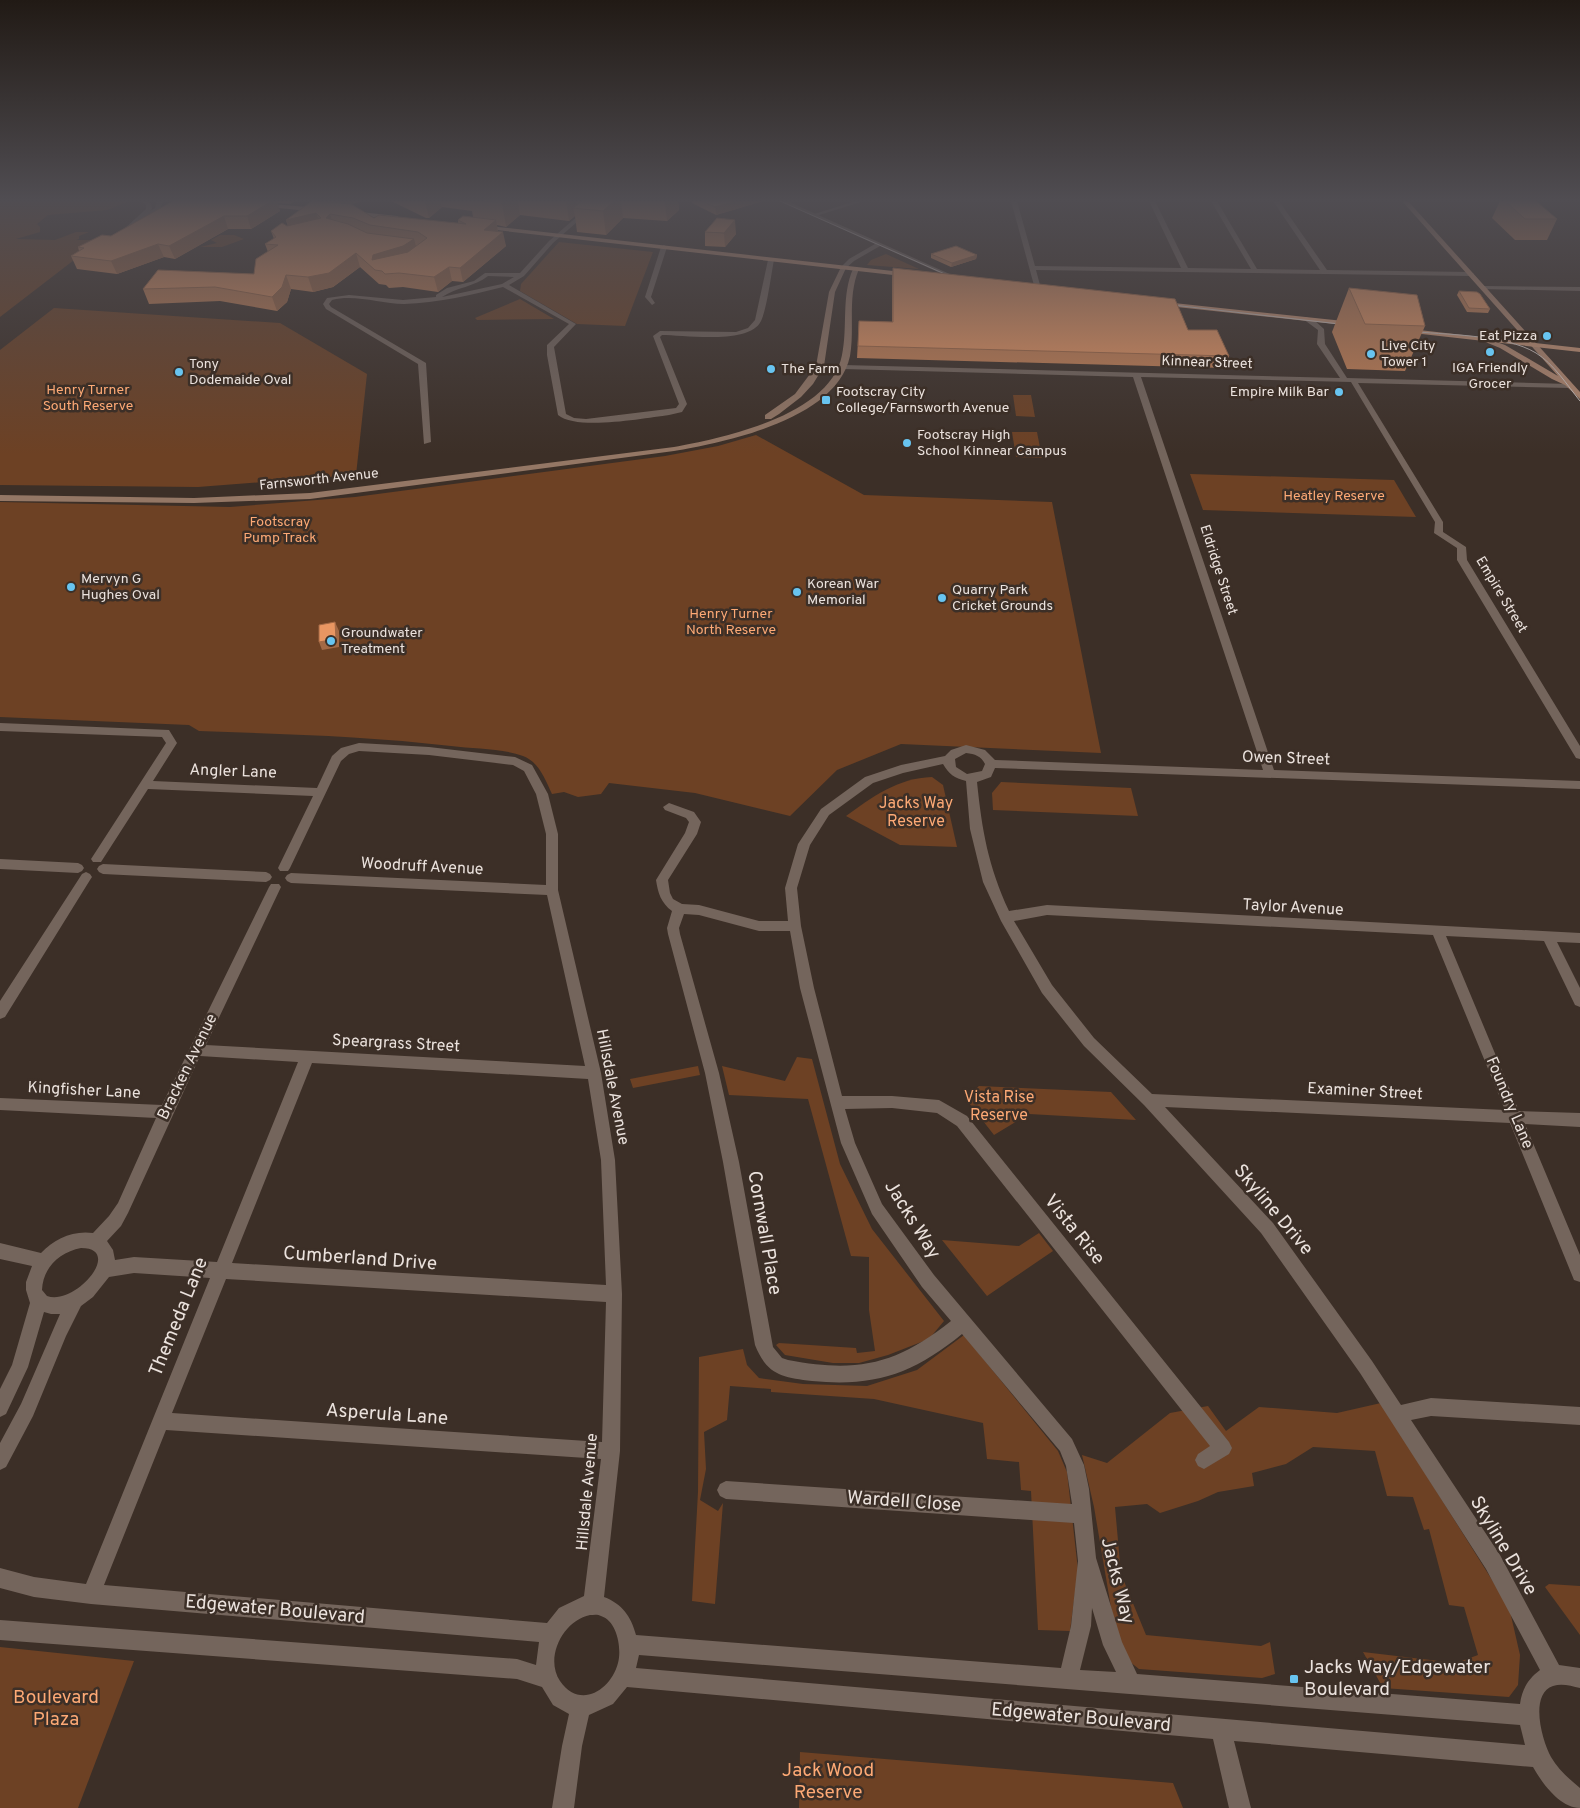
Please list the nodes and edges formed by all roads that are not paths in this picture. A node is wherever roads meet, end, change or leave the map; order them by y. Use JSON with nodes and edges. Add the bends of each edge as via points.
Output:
{"nodes":[{"id":1,"x":465,"y":285,"type":"edge"},
{"id":2,"x":503,"y":285,"type":"edge"},
{"id":3,"x":504,"y":285,"type":"edge"},
{"id":4,"x":652,"y":285,"type":"edge"},
{"id":5,"x":766,"y":285,"type":"edge"},
{"id":6,"x":835,"y":285,"type":"edge"},
{"id":7,"x":849,"y":285,"type":"edge"},
{"id":8,"x":1037,"y":285,"type":"edge"},
{"id":9,"x":1481,"y":285,"type":"edge"},
{"id":10,"x":1026,"y":288,"type":"edge"},
{"id":11,"x":1483,"y":288,"type":"junction"},
{"id":12,"x":1038,"y":289,"type":"junction"},
{"id":13,"x":1580,"y":289,"type":"edge"},
{"id":14,"x":1047,"y":290,"type":"edge"},
{"id":15,"x":429,"y":300,"type":"junction"},
{"id":16,"x":1154,"y":302,"type":"edge"},
{"id":17,"x":652,"y":303,"type":"dead end"},
{"id":18,"x":839,"y":310,"type":"junction"},
{"id":19,"x":1306,"y":319,"type":"junction"},
{"id":20,"x":1338,"y":323,"type":"junction"},
{"id":21,"x":1365,"y":326,"type":"edge"},
{"id":22,"x":837,"y":328,"type":"junction"},
{"id":23,"x":1321,"y":329,"type":"junction"},
{"id":24,"x":1395,"y":329,"type":"edge"},
{"id":25,"x":1476,"y":337,"type":"junction"},
{"id":26,"x":1532,"y":343,"type":"junction"},
{"id":27,"x":1580,"y":350,"type":"edge"},
{"id":28,"x":832,"y":366,"type":"junction"},
{"id":29,"x":1136,"y":374,"type":"junction"},
{"id":30,"x":1349,"y":380,"type":"junction"},
{"id":31,"x":1570,"y":386,"type":"junction"},
{"id":32,"x":1580,"y":397,"type":"edge"},
{"id":33,"x":427,"y":442,"type":"dead end"},
{"id":34,"x":638,"y":454,"type":"junction"},
{"id":35,"x":0,"y":498,"type":"edge"},
{"id":36,"x":0,"y":727,"type":"edge"},
{"id":37,"x":1580,"y":755,"type":"edge"},
{"id":38,"x":948,"y":759,"type":"junction"},
{"id":39,"x":991,"y":764,"type":"junction"},
{"id":40,"x":1270,"y":775,"type":"junction"},
{"id":41,"x":971,"y":779,"type":"junction"},
{"id":42,"x":144,"y":785,"type":"junction"},
{"id":43,"x":1580,"y":785,"type":"edge"},
{"id":44,"x":320,"y":792,"type":"junction"},
{"id":45,"x":670,"y":807,"type":"dead end"},
{"id":46,"x":0,"y":864,"type":"edge"},
{"id":47,"x":100,"y":864,"type":"junction"},
{"id":48,"x":82,"y":873,"type":"junction"},
{"id":49,"x":287,"y":873,"type":"junction"},
{"id":50,"x":271,"y":882,"type":"junction"},
{"id":51,"x":552,"y":890,"type":"junction"},
{"id":52,"x":679,"y":909,"type":"junction"},
{"id":53,"x":1005,"y":917,"type":"junction"},
{"id":54,"x":795,"y":926,"type":"junction"},
{"id":55,"x":1438,"y":932,"type":"junction"},
{"id":56,"x":1548,"y":937,"type":"junction"},
{"id":57,"x":1580,"y":938,"type":"edge"},
{"id":58,"x":1580,"y":1001,"type":"edge"},
{"id":59,"x":0,"y":1013,"type":"edge"},
{"id":60,"x":196,"y":1050,"type":"junction"},
{"id":61,"x":307,"y":1057,"type":"junction"},
{"id":62,"x":594,"y":1072,"type":"junction"},
{"id":63,"x":1149,"y":1100,"type":"junction"},
{"id":64,"x":836,"y":1103,"type":"junction"},
{"id":65,"x":0,"y":1104,"type":"edge"},
{"id":66,"x":166,"y":1112,"type":"junction"},
{"id":67,"x":1514,"y":1116,"type":"junction"},
{"id":68,"x":1580,"y":1120,"type":"edge"},
{"id":69,"x":95,"y":1242,"type":"junction"},
{"id":70,"x":0,"y":1251,"type":"edge"},
{"id":71,"x":43,"y":1261,"type":"junction"},
{"id":72,"x":104,"y":1270,"type":"junction"},
{"id":73,"x":221,"y":1270,"type":"junction"},
{"id":74,"x":1580,"y":1274,"type":"edge"},
{"id":75,"x":614,"y":1294,"type":"junction"},
{"id":76,"x":39,"y":1300,"type":"junction"},
{"id":77,"x":75,"y":1301,"type":"junction"},
{"id":78,"x":962,"y":1323,"type":"junction"},
{"id":79,"x":0,"y":1408,"type":"edge"},
{"id":80,"x":1397,"y":1415,"type":"junction"},
{"id":81,"x":1580,"y":1416,"type":"edge"},
{"id":82,"x":160,"y":1421,"type":"junction"},
{"id":83,"x":611,"y":1451,"type":"junction"},
{"id":84,"x":1204,"y":1460,"type":"dead end"},
{"id":85,"x":0,"y":1461,"type":"edge"},
{"id":86,"x":726,"y":1490,"type":"dead end"},
{"id":87,"x":1082,"y":1514,"type":"junction"},
{"id":88,"x":1087,"y":1558,"type":"junction"},
{"id":89,"x":0,"y":1578,"type":"edge"},
{"id":90,"x":91,"y":1594,"type":"junction"},
{"id":91,"x":593,"y":1606,"type":"junction"},
{"id":92,"x":0,"y":1630,"type":"edge"},
{"id":93,"x":552,"y":1633,"type":"junction"},
{"id":94,"x":629,"y":1644,"type":"junction"},
{"id":95,"x":1554,"y":1675,"type":"junction"},
{"id":96,"x":623,"y":1677,"type":"junction"},
{"id":97,"x":1068,"y":1678,"type":"junction"},
{"id":98,"x":1580,"y":1678,"type":"edge"},
{"id":99,"x":548,"y":1679,"type":"junction"},
{"id":100,"x":1131,"y":1683,"type":"junction"},
{"id":101,"x":581,"y":1707,"type":"junction"},
{"id":102,"x":1527,"y":1715,"type":"junction"},
{"id":103,"x":1221,"y":1730,"type":"junction"},
{"id":104,"x":1540,"y":1757,"type":"junction"},
{"id":105,"x":1580,"y":1802,"type":"edge"},
{"id":106,"x":563,"y":1808,"type":"edge"},
{"id":107,"x":1240,"y":1808,"type":"edge"}],
"edges":[{"from":1,"to":15,"type":"street"},
{"from":2,"to":15,"type":"street"},
{"from":3,"to":5,"type":"street","via":[[573,324],[550,347],[562,415],[586,421],[679,410],[683,404],[656,336],[660,333],[737,334],[750,329],[758,321]]},
{"from":4,"to":17,"type":"street","via":[[648,297]]},
{"from":6,"to":18,"type":"main road","name":"Farnsworth Avenue","via":[[832,292]]},
{"from":7,"to":18,"type":"main road","name":"Farnsworth Avenue"},
{"from":8,"to":12,"type":"street"},
{"from":9,"to":11,"type":"main road"},
{"from":10,"to":12,"type":"highway"},
{"from":11,"to":13,"type":"street"},
{"from":11,"to":26,"type":"main road"},
{"from":12,"to":14,"type":"highway"},
{"from":15,"to":33,"type":"street","via":[[403,302],[337,297],[329,299],[326,304],[422,363]]},
{"from":16,"to":19,"type":"highway"},
{"from":18,"to":22,"type":"main road","name":"Farnsworth Avenue"},
{"from":18,"to":22,"type":"main road","name":"Farnsworth Avenue"},
{"from":19,"to":20,"type":"highway"},
{"from":19,"to":23,"type":"street"},
{"from":20,"to":21,"type":"highway"},
{"from":20,"to":23,"type":"street","via":[[1324,325]]},
{"from":22,"to":28,"type":"main road","name":"Farnsworth Avenue"},
{"from":22,"to":28,"type":"main road","name":"Farnsworth Avenue","via":[[846,358]]},
{"from":23,"to":30,"type":"street","via":[[1321,344]]},
{"from":24,"to":25,"type":"highway"},
{"from":25,"to":26,"type":"highway"},
{"from":25,"to":31,"type":"main road","via":[[1497,343]]},
{"from":26,"to":27,"type":"highway"},
{"from":26,"to":31,"type":"main road"},
{"from":28,"to":29,"type":"street","name":"Kinnear Street"},
{"from":28,"to":34,"type":"main road","name":"Farnsworth Avenue","via":[[814,377],[798,397],[764,419],[712,438]]},
{"from":28,"to":34,"type":"main road","name":"Farnsworth Avenue","via":[[836,380],[820,395],[776,421],[709,443]]},
{"from":29,"to":30,"type":"street","name":"Kinnear Street"},
{"from":29,"to":40,"type":"street","name":"Eldridge Street"},
{"from":30,"to":31,"type":"street","name":"Kinnear Street"},
{"from":30,"to":37,"type":"street","name":"Empire Street","via":[[1439,522],[1438,533],[1461,547],[1462,560]]},
{"from":31,"to":32,"type":"main road"},
{"from":34,"to":35,"type":"main road","name":"Farnsworth Avenue","via":[[262,500]]},
{"from":36,"to":42,"type":"street","via":[[165,733],[172,743]]},
{"from":38,"to":39,"type":"street","via":[[958,750],[973,750],[986,756]]},
{"from":38,"to":41,"type":"street","via":[[951,771]]},
{"from":38,"to":54,"type":"street","name":"Jacks Way","via":[[901,768],[869,780],[825,812],[804,844],[791,888]]},
{"from":39,"to":40,"type":"street","name":"Owen Street"},
{"from":39,"to":41,"type":"street","via":[[987,774]]},
{"from":40,"to":43,"type":"street","name":"Owen Street"},
{"from":41,"to":53,"type":"street","name":"Skyline Drive","via":[[976,829],[987,874]]},
{"from":42,"to":44,"type":"street","name":"Angler Lane"},
{"from":42,"to":47,"type":"street"},
{"from":44,"to":49,"type":"street"},
{"from":44,"to":51,"type":"street","name":"Hillsdale Avenue","via":[[336,759],[345,751],[358,747],[515,761],[528,768],[542,794],[552,834]]},
{"from":45,"to":52,"type":"street","via":[[690,815],[695,822],[662,880],[669,902]]},
{"from":46,"to":48,"type":"street"},
{"from":47,"to":48,"type":"street","via":[[84,862]]},
{"from":47,"to":50,"type":"street"},
{"from":48,"to":59,"type":"street"},
{"from":49,"to":50,"type":"street","via":[[276,869]]},
{"from":49,"to":51,"type":"street","name":"Woodruff Avenue"},
{"from":50,"to":60,"type":"street","name":"Bracken Avenue"},
{"from":51,"to":62,"type":"street","name":"Hillsdale Avenue"},
{"from":52,"to":54,"type":"street","via":[[699,910],[759,926]]},
{"from":52,"to":78,"type":"street","name":"Cornwall Place","via":[[674,934],[714,1082],[763,1345],[768,1357],[776,1365],[789,1370],[846,1375],[867,1373],[924,1352]]},
{"from":53,"to":55,"type":"street","name":"Taylor Avenue","via":[[1047,910]]},
{"from":53,"to":63,"type":"street","name":"Skyline Drive","via":[[1047,989],[1089,1042]]},
{"from":54,"to":64,"type":"street","name":"Jacks Way"},
{"from":55,"to":56,"type":"street","name":"Taylor Avenue"},
{"from":55,"to":67,"type":"street","name":"Foundry Lane"},
{"from":56,"to":57,"type":"street","name":"Taylor Avenue"},
{"from":56,"to":58,"type":"street"},
{"from":60,"to":61,"type":"street","name":"Speargrass Street"},
{"from":60,"to":66,"type":"street","name":"Bracken Avenue"},
{"from":61,"to":62,"type":"street","name":"Speargrass Street"},
{"from":61,"to":73,"type":"street","name":"Themeda Lane"},
{"from":62,"to":75,"type":"street","name":"Hillsdale Avenue","via":[[608,1160]]},
{"from":63,"to":67,"type":"street","name":"Examiner Street"},
{"from":63,"to":80,"type":"street","name":"Skyline Drive","via":[[1267,1228]]},
{"from":64,"to":78,"type":"street","name":"Jacks Way","via":[[848,1143],[877,1208]]},
{"from":64,"to":84,"type":"street","name":"Vista Rise","via":[[892,1102],[940,1107],[962,1121],[1223,1448]]},
{"from":65,"to":66,"type":"street","name":"Kingfisher Lane"},
{"from":66,"to":69,"type":"street","name":"Bracken Avenue","via":[[123,1208]]},
{"from":67,"to":68,"type":"street","name":"Examiner Street"},
{"from":67,"to":74,"type":"street","name":"Foundry Lane"},
{"from":69,"to":71,"type":"street","via":[[81,1240],[68,1243]]},
{"from":69,"to":72,"type":"street","via":[[103,1248],[106,1256]]},
{"from":70,"to":71,"type":"street"},
{"from":71,"to":76,"type":"street","via":[[34,1282],[34,1292]]},
{"from":72,"to":73,"type":"street","name":"Cumberland Drive","via":[[134,1265]]},
{"from":72,"to":77,"type":"street","via":[[88,1292]]},
{"from":73,"to":75,"type":"street","name":"Cumberland Drive"},
{"from":73,"to":82,"type":"street","name":"Themeda Lane"},
{"from":75,"to":83,"type":"street","name":"Hillsdale Avenue"},
{"from":76,"to":77,"type":"street","via":[[50,1306]]},
{"from":76,"to":79,"type":"street","via":[[20,1368]]},
{"from":77,"to":85,"type":"street","via":[[27,1410]]},
{"from":78,"to":87,"type":"street","name":"Jacks Way","via":[[1066,1445],[1075,1465]]},
{"from":80,"to":81,"type":"street","via":[[1431,1408],[1470,1408]]},
{"from":80,"to":95,"type":"street","name":"Skyline Drive","via":[[1493,1562]]},
{"from":82,"to":83,"type":"street","name":"Asperula Lane"},
{"from":82,"to":90,"type":"street","name":"Themeda Lane"},
{"from":83,"to":91,"type":"street","name":"Hillsdale Avenue"},
{"from":86,"to":87,"type":"street","name":"Wardell Close"},
{"from":87,"to":88,"type":"street","name":"Jacks Way"},
{"from":88,"to":97,"type":"street","via":[[1081,1626]]},
{"from":88,"to":100,"type":"street","name":"Jacks Way","via":[[1113,1645]]},
{"from":89,"to":90,"type":"street","name":"Edgewater Boulevard","via":[[34,1587]]},
{"from":90,"to":93,"type":"street","name":"Edgewater Boulevard"},
{"from":91,"to":93,"type":"street","via":[[575,1609]]},
{"from":91,"to":94,"type":"street","via":[[604,1607],[616,1614]]},
{"from":92,"to":99,"type":"street","via":[[517,1669]]},
{"from":93,"to":99,"type":"street","via":[[545,1662]]},
{"from":94,"to":96,"type":"street"},
{"from":94,"to":97,"type":"street"},
{"from":95,"to":98,"type":"street"},
{"from":95,"to":102,"type":"street","via":[[1540,1682],[1530,1696]]},
{"from":96,"to":101,"type":"street","via":[[614,1691],[600,1702]]},
{"from":96,"to":103,"type":"street","name":"Edgewater Boulevard"},
{"from":97,"to":100,"type":"street"},
{"from":99,"to":101,"type":"street","via":[[555,1693],[566,1703]]},
{"from":100,"to":102,"type":"street"},
{"from":101,"to":106,"type":"street"},
{"from":102,"to":104,"type":"street","via":[[1530,1736]]},
{"from":103,"to":104,"type":"street","name":"Edgewater Boulevard"},
{"from":103,"to":107,"type":"street"},
{"from":104,"to":105,"type":"street","via":[[1552,1777]]}]}
